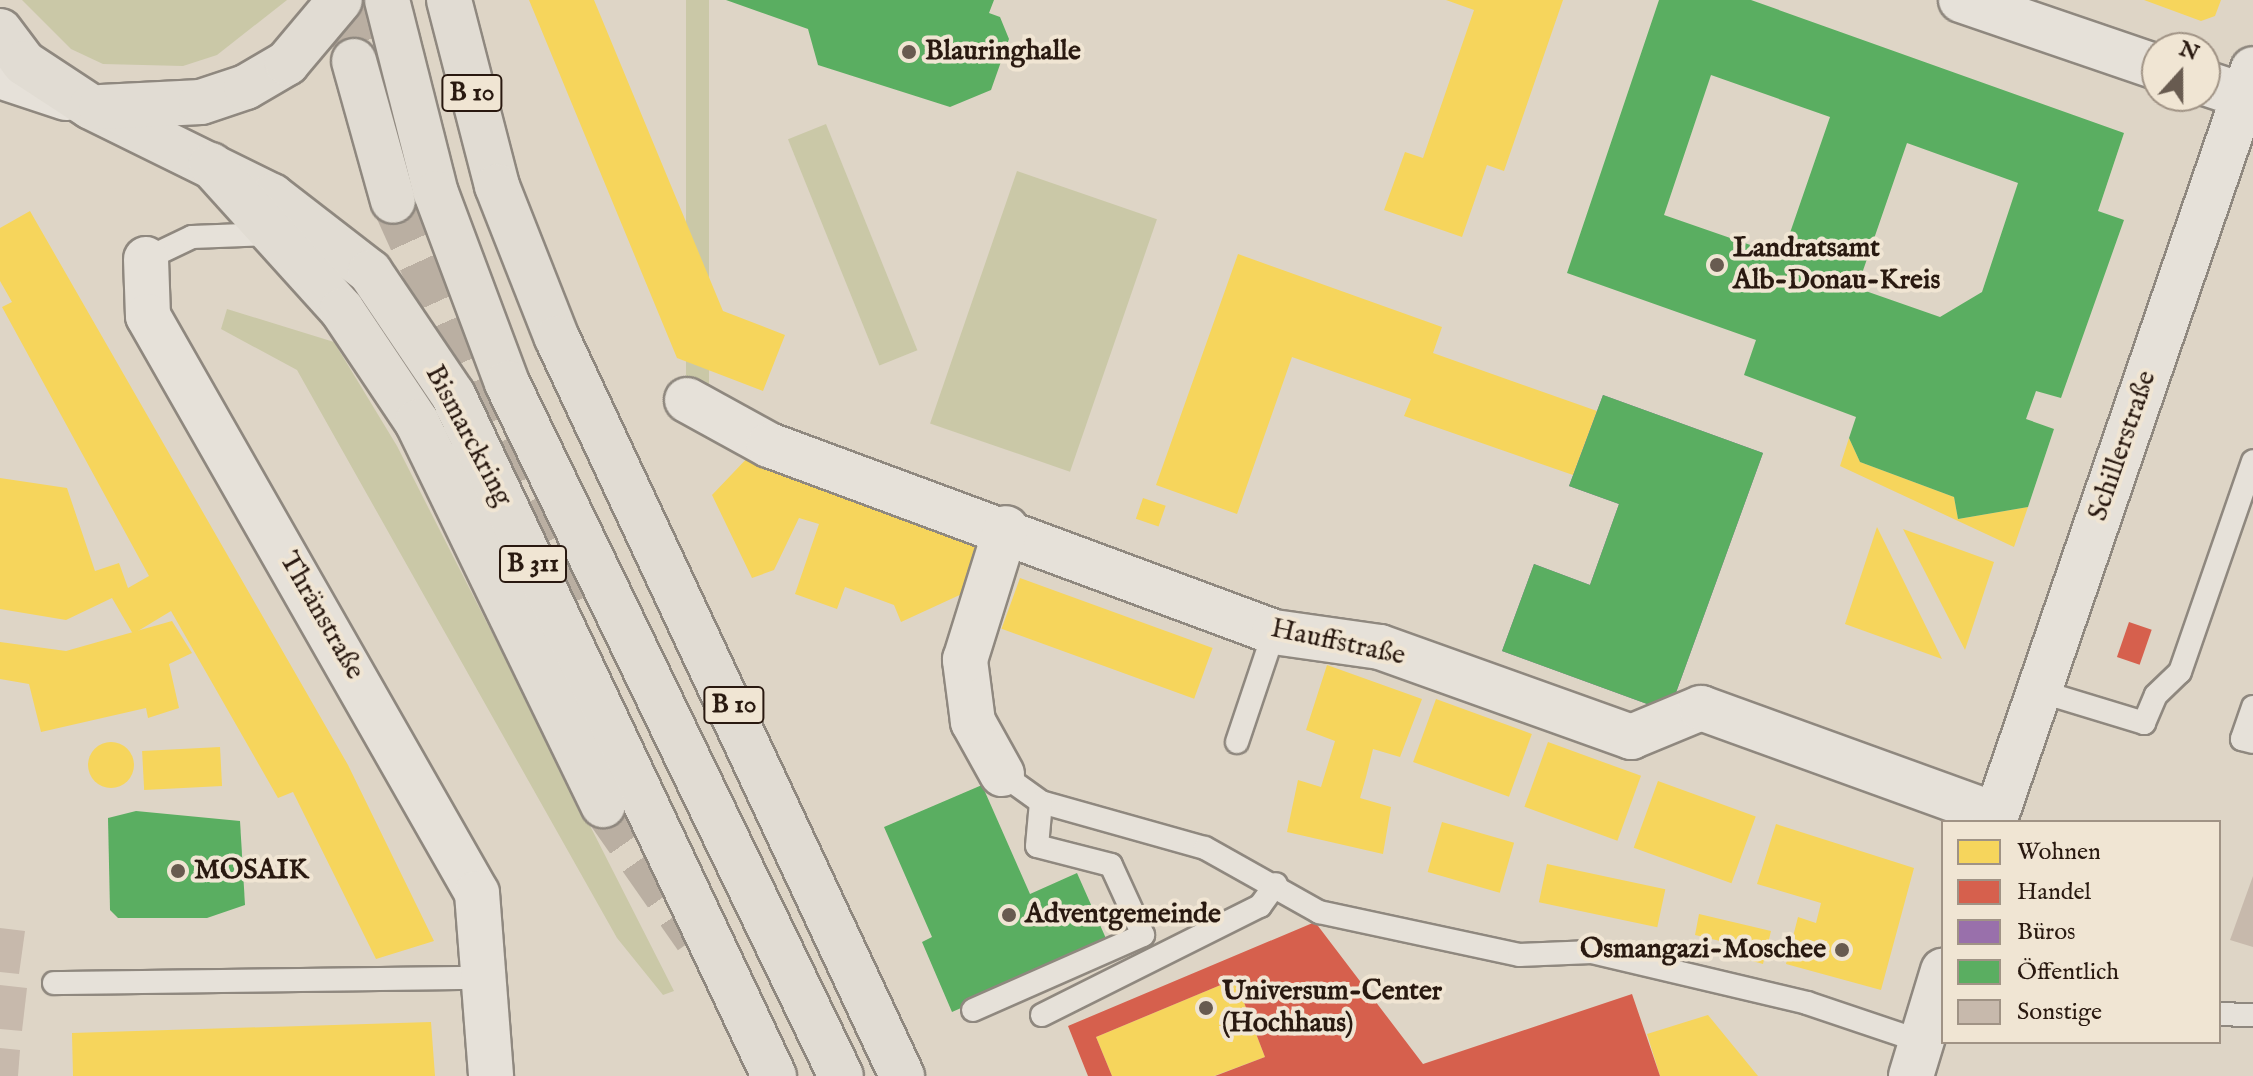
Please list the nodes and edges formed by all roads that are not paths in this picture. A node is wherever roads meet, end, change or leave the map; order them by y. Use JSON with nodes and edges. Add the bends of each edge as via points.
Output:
{"nodes":[{"id":1,"x":340,"y":0,"type":"edge"},
{"id":2,"x":387,"y":0,"type":"edge"},
{"id":3,"x":449,"y":0,"type":"edge"},
{"id":4,"x":1961,"y":0,"type":"edge"},
{"id":5,"x":0,"y":31,"type":"edge"},
{"id":6,"x":354,"y":61,"type":"tunnel mouth"},
{"id":7,"x":2141,"y":62,"type":"edge"},
{"id":8,"x":0,"y":76,"type":"edge"},
{"id":9,"x":2239,"y":87,"type":"edge"},
{"id":10,"x":91,"y":107,"type":"junction"},
{"id":11,"x":211,"y":165,"type":"junction"},
{"id":12,"x":393,"y":201,"type":"tunnel mouth"},
{"id":13,"x":270,"y":234,"type":"junction"},
{"id":14,"x":146,"y":259,"type":"joint"},
{"id":15,"x":687,"y":400,"type":"dead end"},
{"id":16,"x":2253,"y":461,"type":"edge"},
{"id":17,"x":1006,"y":528,"type":"junction"},
{"id":18,"x":1274,"y":632,"type":"junction"},
{"id":19,"x":2039,"y":691,"type":"junction"},
{"id":20,"x":2253,"y":707,"type":"edge"},
{"id":21,"x":1237,"y":742,"type":"dead end"},
{"id":22,"x":2253,"y":742,"type":"edge"},
{"id":23,"x":1002,"y":774,"type":"joint"},
{"id":24,"x":1041,"y":802,"type":"junction"},
{"id":25,"x":603,"y":805,"type":"tunnel mouth"},
{"id":26,"x":1995,"y":819,"type":"edge"},
{"id":27,"x":1276,"y":884,"type":"junction"},
{"id":28,"x":488,"y":978,"type":"junction"},
{"id":29,"x":1941,"y":979,"type":"edge"},
{"id":30,"x":54,"y":983,"type":"dead end"},
{"id":31,"x":973,"y":1010,"type":"dead end"},
{"id":32,"x":2221,"y":1014,"type":"edge"},
{"id":33,"x":1042,"y":1015,"type":"dead end"},
{"id":34,"x":2253,"y":1015,"type":"edge"},
{"id":35,"x":1920,"y":1064,"type":"edge"},
{"id":36,"x":491,"y":1076,"type":"edge"},
{"id":37,"x":774,"y":1076,"type":"edge"},
{"id":38,"x":841,"y":1076,"type":"edge"},
{"id":39,"x":902,"y":1076,"type":"edge"}],
"edges":[{"from":1,"to":10,"type":"main road","via":[[287,63],[201,102]]},
{"from":2,"to":38,"type":"main road","name":"Bismarckring","number":"B 311","via":[[436,193],[507,383]]},
{"from":3,"to":39,"type":"main road","number":"B 10","via":[[497,186],[557,338]]},
{"from":4,"to":7,"type":"street"},
{"from":5,"to":10,"type":"main road","number":"B 311","via":[[24,63]]},
{"from":6,"to":12,"type":"main road"},
{"from":8,"to":10,"type":"street"},
{"from":9,"to":19,"type":"street","name":"Schillerstraße"},
{"from":10,"to":11,"type":"main road","name":"Bismarckring","number":"B 311"},
{"from":11,"to":13,"type":"main road"},
{"from":11,"to":37,"type":"main road","name":"Bismarckring","number":"B 311","via":[[272,196],[370,272],[453,395]]},
{"from":13,"to":14,"type":"lane","via":[[192,237]]},
{"from":13,"to":25,"type":"main road","via":[[351,321],[417,422]]},
{"from":14,"to":28,"type":"street","name":"Thränstraße","via":[[148,316],[477,893]]},
{"from":15,"to":17,"type":"street","name":"Hauffstraße","via":[[769,445]]},
{"from":16,"to":19,"type":"lane","via":[[2180,672],[2156,695],[2144,723]]},
{"from":17,"to":18,"type":"street","name":"Hauffstraße"},
{"from":17,"to":23,"type":"street","via":[[965,660],[973,722]]},
{"from":18,"to":21,"type":"lane"},
{"from":18,"to":26,"type":"street","name":"Hauffstraße","via":[[1380,647],[1631,737],[1701,708]]},
{"from":19,"to":26,"type":"street","name":"Schillerstraße"},
{"from":20,"to":22,"type":"lane","via":[[2242,739]]},
{"from":23,"to":24,"type":"lane"},
{"from":24,"to":27,"type":"lane","via":[[1205,848]]},
{"from":24,"to":31,"type":"lane","via":[[1035,853],[1111,865],[1143,935]]},
{"from":27,"to":33,"type":"lane","via":[[1260,906]]},
{"from":27,"to":35,"type":"lane","via":[[1319,912],[1519,955],[1592,952],[1807,1003]]},
{"from":28,"to":30,"type":"lane"},
{"from":28,"to":36,"type":"street","name":"Thränstraße"},
{"from":29,"to":35,"type":"street"},
{"from":32,"to":34,"type":"lane"}]}
